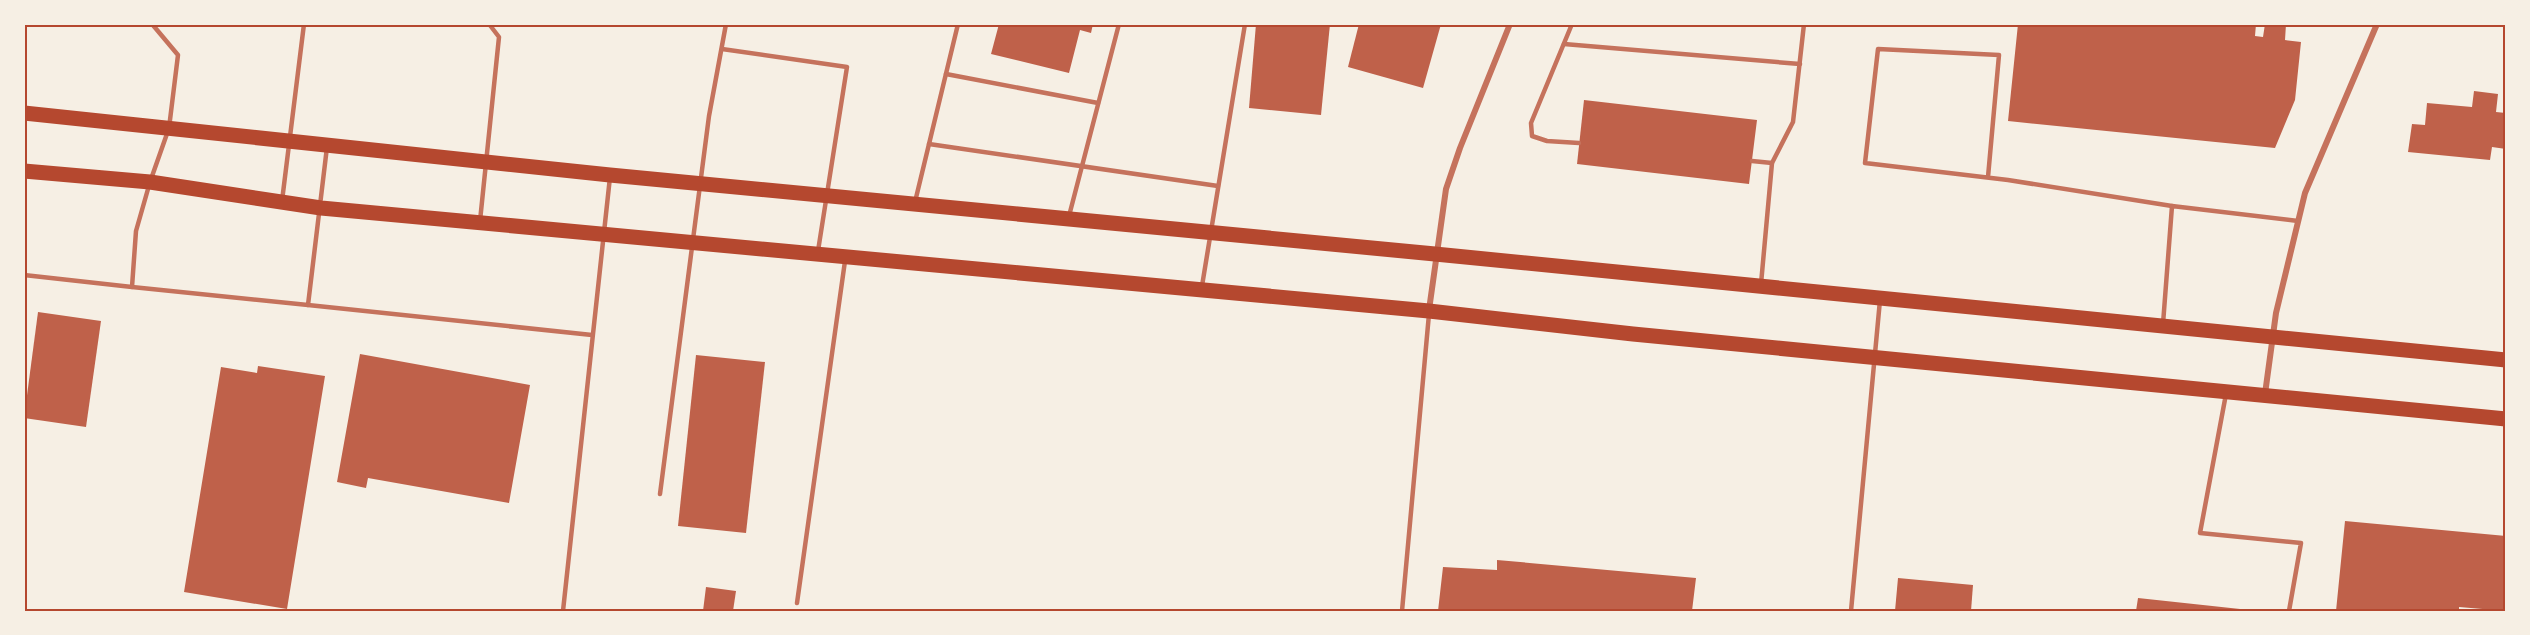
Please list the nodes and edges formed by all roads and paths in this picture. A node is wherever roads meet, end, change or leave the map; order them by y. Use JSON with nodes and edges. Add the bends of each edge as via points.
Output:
{"nodes":[{"id":1,"x":152,"y":24,"type":"edge"},
{"id":2,"x":304,"y":24,"type":"edge"},
{"id":3,"x":489,"y":24,"type":"edge"},
{"id":4,"x":726,"y":24,"type":"edge"},
{"id":5,"x":958,"y":24,"type":"edge"},
{"id":6,"x":1119,"y":24,"type":"edge"},
{"id":7,"x":1245,"y":24,"type":"edge"},
{"id":8,"x":1510,"y":24,"type":"edge"},
{"id":9,"x":1572,"y":24,"type":"edge"},
{"id":10,"x":1804,"y":24,"type":"edge"},
{"id":11,"x":2377,"y":24,"type":"edge"},
{"id":12,"x":1564,"y":44,"type":"junction"},
{"id":13,"x":722,"y":50,"type":"junction"},
{"id":14,"x":1800,"y":64,"type":"junction"},
{"id":15,"x":945,"y":74,"type":"junction"},
{"id":16,"x":1098,"y":103,"type":"junction"},
{"id":17,"x":24,"y":113,"type":"edge"},
{"id":18,"x":169,"y":128,"type":"junction"},
{"id":19,"x":290,"y":142,"type":"junction"},
{"id":20,"x":1579,"y":143,"type":"dead end"},
{"id":21,"x":929,"y":144,"type":"junction"},
{"id":22,"x":327,"y":146,"type":"junction"},
{"id":23,"x":1752,"y":161,"type":"dead end"},
{"id":24,"x":487,"y":162,"type":"junction"},
{"id":25,"x":1773,"y":163,"type":"junction"},
{"id":26,"x":1081,"y":166,"type":"junction"},
{"id":27,"x":24,"y":171,"type":"edge"},
{"id":28,"x":610,"y":175,"type":"junction"},
{"id":29,"x":1988,"y":177,"type":"junction"},
{"id":30,"x":150,"y":182,"type":"junction"},
{"id":31,"x":700,"y":184,"type":"junction"},
{"id":32,"x":1218,"y":186,"type":"junction"},
{"id":33,"x":828,"y":196,"type":"junction"},
{"id":34,"x":282,"y":204,"type":"junction"},
{"id":35,"x":914,"y":204,"type":"junction"},
{"id":36,"x":2172,"y":206,"type":"junction"},
{"id":37,"x":321,"y":208,"type":"junction"},
{"id":38,"x":1068,"y":219,"type":"junction"},
{"id":39,"x":2298,"y":221,"type":"junction"},
{"id":40,"x":480,"y":222,"type":"junction"},
{"id":41,"x":603,"y":233,"type":"junction"},
{"id":42,"x":1211,"y":233,"type":"junction"},
{"id":43,"x":693,"y":242,"type":"junction"},
{"id":44,"x":817,"y":254,"type":"junction"},
{"id":45,"x":1436,"y":254,"type":"junction"},
{"id":46,"x":845,"y":258,"type":"junction"},
{"id":47,"x":24,"y":275,"type":"edge"},
{"id":48,"x":1761,"y":286,"type":"junction"},
{"id":49,"x":132,"y":288,"type":"junction"},
{"id":50,"x":1201,"y":291,"type":"junction"},
{"id":51,"x":1880,"y":298,"type":"junction"},
{"id":52,"x":308,"y":304,"type":"junction"},
{"id":53,"x":1429,"y":311,"type":"junction"},
{"id":54,"x":2163,"y":327,"type":"junction"},
{"id":55,"x":592,"y":335,"type":"junction"},
{"id":56,"x":2273,"y":338,"type":"junction"},
{"id":57,"x":1873,"y":357,"type":"junction"},
{"id":58,"x":2506,"y":360,"type":"edge"},
{"id":59,"x":2227,"y":391,"type":"junction"},
{"id":60,"x":2265,"y":395,"type":"junction"},
{"id":61,"x":2506,"y":418,"type":"edge"},
{"id":62,"x":660,"y":494,"type":"dead end"},
{"id":63,"x":797,"y":603,"type":"dead end"},
{"id":64,"x":563,"y":611,"type":"edge"},
{"id":65,"x":1402,"y":611,"type":"edge"},
{"id":66,"x":1851,"y":611,"type":"edge"},
{"id":67,"x":2289,"y":611,"type":"edge"}],
"edges":[{"from":1,"to":18,"type":"lane","via":[[178,55]]},
{"from":2,"to":19,"type":"lane"},
{"from":3,"to":24,"type":"lane","via":[[499,37]]},
{"from":4,"to":13,"type":"lane"},
{"from":5,"to":15,"type":"lane"},
{"from":6,"to":16,"type":"lane"},
{"from":7,"to":32,"type":"lane"},
{"from":8,"to":45,"type":"street","via":[[1446,189]]},
{"from":9,"to":12,"type":"lane"},
{"from":10,"to":14,"type":"lane"},
{"from":11,"to":39,"type":"street","via":[[2305,193]]},
{"from":12,"to":14,"type":"lane"},
{"from":12,"to":20,"type":"lane","via":[[1531,123],[1532,136]]},
{"from":13,"to":31,"type":"lane"},
{"from":13,"to":33,"type":"lane","via":[[847,67]]},
{"from":14,"to":25,"type":"lane","via":[[1793,122]]},
{"from":15,"to":16,"type":"lane"},
{"from":15,"to":21,"type":"lane"},
{"from":16,"to":26,"type":"lane"},
{"from":17,"to":18,"type":"main road"},
{"from":18,"to":19,"type":"main road"},
{"from":18,"to":30,"type":"lane"},
{"from":19,"to":22,"type":"main road"},
{"from":19,"to":34,"type":"lane"},
{"from":21,"to":26,"type":"lane"},
{"from":21,"to":35,"type":"lane"},
{"from":22,"to":24,"type":"main road"},
{"from":22,"to":37,"type":"lane"},
{"from":23,"to":25,"type":"lane"},
{"from":24,"to":28,"type":"main road"},
{"from":24,"to":40,"type":"lane"},
{"from":25,"to":48,"type":"lane"},
{"from":26,"to":32,"type":"lane"},
{"from":26,"to":38,"type":"lane"},
{"from":27,"to":30,"type":"main road"},
{"from":28,"to":31,"type":"main road"},
{"from":28,"to":41,"type":"lane"},
{"from":29,"to":29,"type":"lane","via":[[1865,163],[1878,49],[1999,55]]},
{"from":29,"to":36,"type":"lane"},
{"from":30,"to":34,"type":"main road"},
{"from":30,"to":49,"type":"lane","via":[[136,231]]},
{"from":31,"to":33,"type":"main road"},
{"from":31,"to":43,"type":"lane"},
{"from":32,"to":42,"type":"lane"},
{"from":33,"to":35,"type":"main road"},
{"from":33,"to":44,"type":"lane"},
{"from":34,"to":37,"type":"main road"},
{"from":35,"to":38,"type":"main road"},
{"from":36,"to":39,"type":"lane"},
{"from":36,"to":54,"type":"lane"},
{"from":37,"to":40,"type":"main road"},
{"from":37,"to":52,"type":"lane"},
{"from":38,"to":42,"type":"main road"},
{"from":39,"to":56,"type":"street"},
{"from":40,"to":41,"type":"main road"},
{"from":41,"to":43,"type":"main road"},
{"from":41,"to":55,"type":"lane"},
{"from":42,"to":45,"type":"main road"},
{"from":42,"to":50,"type":"lane"},
{"from":43,"to":44,"type":"main road"},
{"from":43,"to":62,"type":"lane"},
{"from":44,"to":46,"type":"main road"},
{"from":45,"to":48,"type":"main road"},
{"from":45,"to":53,"type":"street"},
{"from":46,"to":50,"type":"main road"},
{"from":46,"to":63,"type":"lane"},
{"from":47,"to":49,"type":"lane"},
{"from":48,"to":51,"type":"main road"},
{"from":49,"to":52,"type":"lane"},
{"from":50,"to":53,"type":"main road"},
{"from":51,"to":54,"type":"main road"},
{"from":51,"to":57,"type":"lane"},
{"from":52,"to":55,"type":"lane"},
{"from":53,"to":57,"type":"main road"},
{"from":53,"to":65,"type":"lane"},
{"from":54,"to":56,"type":"main road"},
{"from":55,"to":64,"type":"lane"},
{"from":56,"to":58,"type":"main road"},
{"from":56,"to":60,"type":"street"},
{"from":57,"to":59,"type":"main road"},
{"from":57,"to":66,"type":"lane"},
{"from":59,"to":60,"type":"main road"},
{"from":59,"to":67,"type":"lane","via":[[2200,533],[2301,543]]},
{"from":60,"to":61,"type":"main road"}]}
